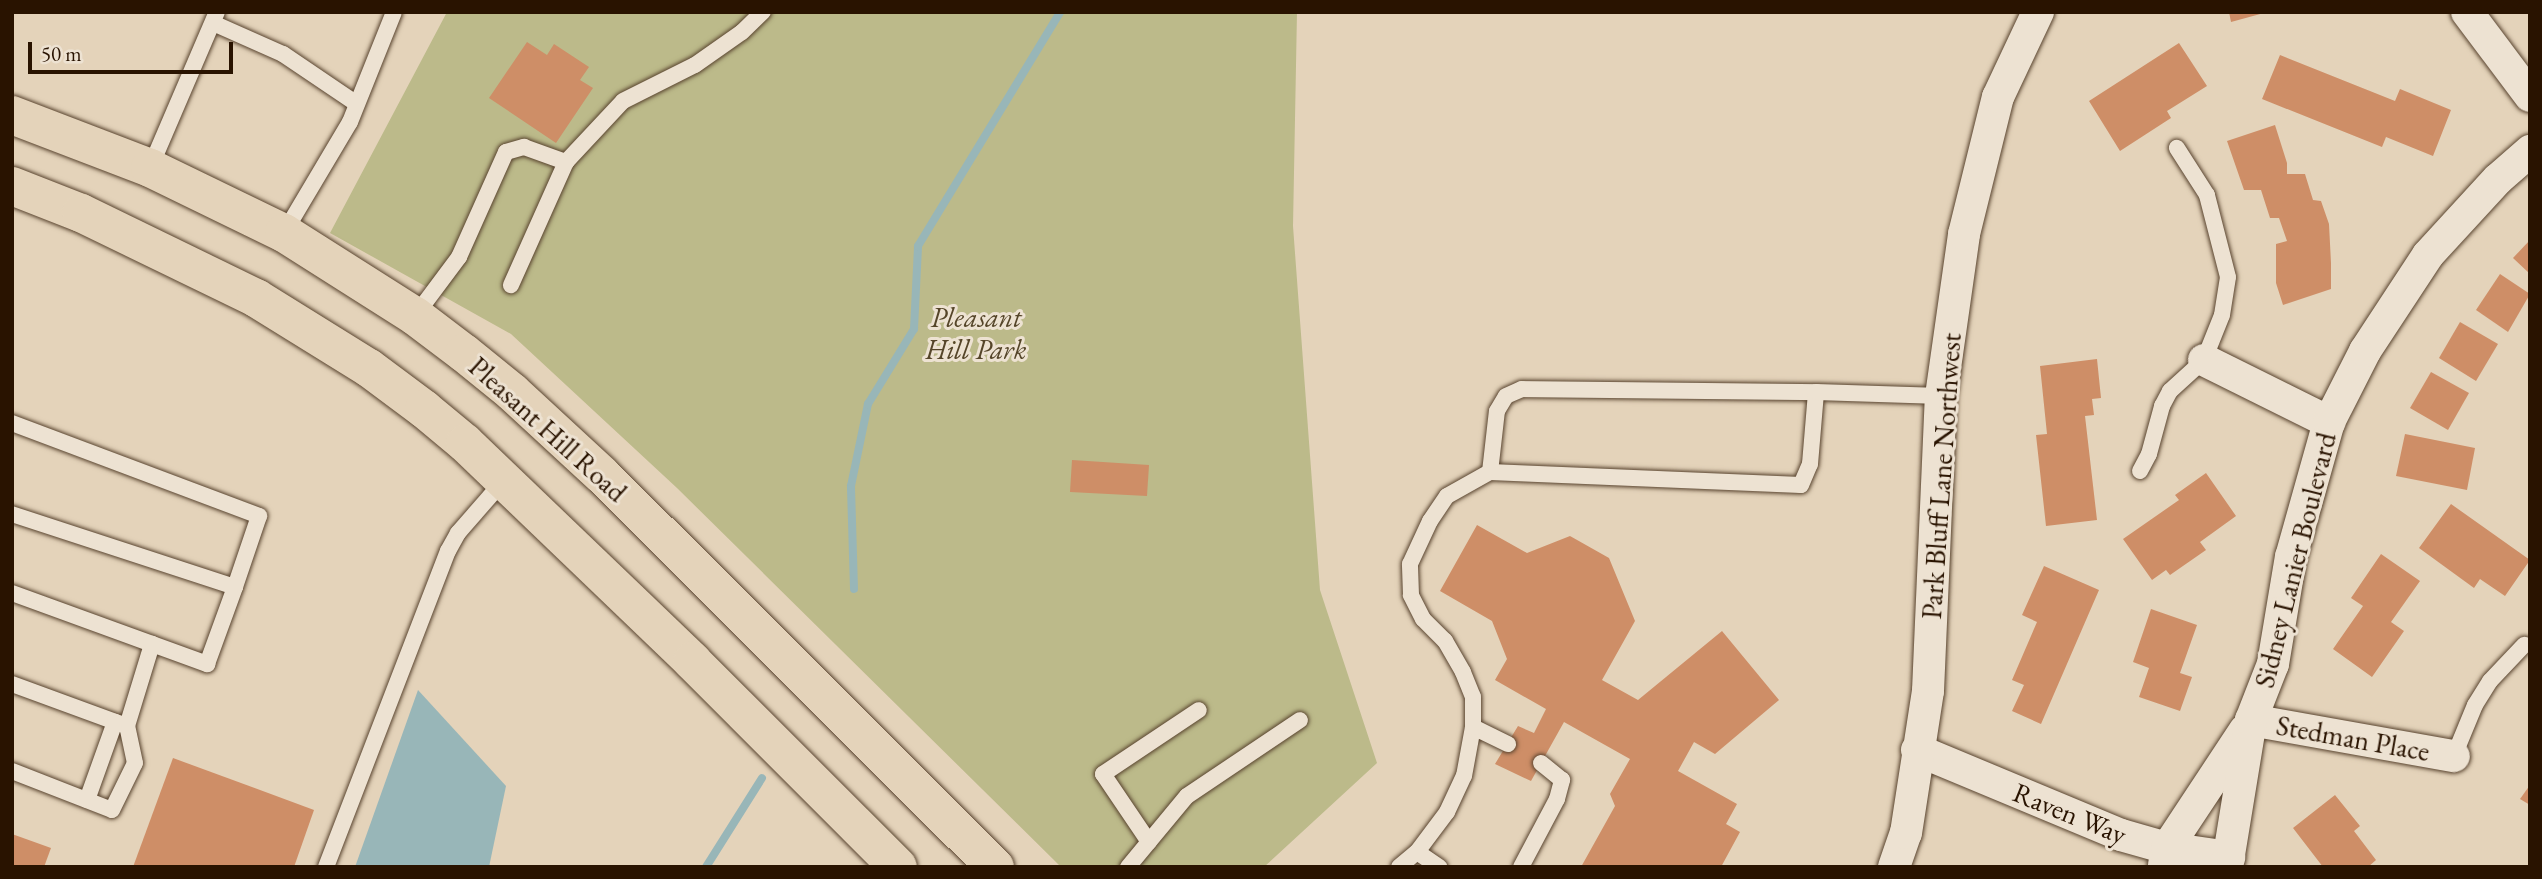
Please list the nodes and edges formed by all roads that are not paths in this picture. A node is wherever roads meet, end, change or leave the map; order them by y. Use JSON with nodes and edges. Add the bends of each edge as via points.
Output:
{"nodes":[{"id":1,"x":394,"y":12,"type":"edge"},
{"id":2,"x":762,"y":12,"type":"edge"},
{"id":3,"x":2038,"y":12,"type":"edge"},
{"id":4,"x":2467,"y":12,"type":"edge"},
{"id":5,"x":215,"y":18,"type":"edge"},
{"id":6,"x":2530,"y":96,"type":"edge"},
{"id":7,"x":357,"y":104,"type":"junction"},
{"id":8,"x":12,"y":115,"type":"edge"},
{"id":9,"x":2177,"y":148,"type":"dead end"},
{"id":10,"x":2530,"y":151,"type":"edge"},
{"id":11,"x":566,"y":162,"type":"junction"},
{"id":12,"x":149,"y":167,"type":"junction"},
{"id":13,"x":12,"y":187,"type":"edge"},
{"id":14,"x":284,"y":233,"type":"junction"},
{"id":15,"x":510,"y":285,"type":"dead end"},
{"id":16,"x":415,"y":316,"type":"junction"},
{"id":17,"x":2204,"y":360,"type":"junction"},
{"id":18,"x":1816,"y":392,"type":"junction"},
{"id":19,"x":1941,"y":396,"type":"junction"},
{"id":20,"x":2329,"y":422,"type":"junction"},
{"id":21,"x":12,"y":423,"type":"edge"},
{"id":22,"x":2140,"y":471,"type":"dead end"},
{"id":23,"x":1490,"y":472,"type":"junction"},
{"id":24,"x":504,"y":480,"type":"junction"},
{"id":25,"x":12,"y":514,"type":"edge"},
{"id":26,"x":235,"y":587,"type":"junction"},
{"id":27,"x":12,"y":593,"type":"edge"},
{"id":28,"x":152,"y":644,"type":"junction"},
{"id":29,"x":2524,"y":645,"type":"dead end"},
{"id":30,"x":12,"y":684,"type":"edge"},
{"id":31,"x":1199,"y":710,"type":"dead end"},
{"id":32,"x":1300,"y":720,"type":"dead end"},
{"id":33,"x":2251,"y":720,"type":"junction"},
{"id":34,"x":121,"y":724,"type":"junction"},
{"id":35,"x":1473,"y":727,"type":"junction"},
{"id":36,"x":1508,"y":744,"type":"dead end"},
{"id":37,"x":1917,"y":750,"type":"junction"},
{"id":38,"x":2454,"y":756,"type":"joint"},
{"id":39,"x":1541,"y":763,"type":"dead end"},
{"id":40,"x":12,"y":771,"type":"edge"},
{"id":41,"x":87,"y":800,"type":"junction"},
{"id":42,"x":1149,"y":842,"type":"junction"},
{"id":43,"x":1417,"y":852,"type":"junction"},
{"id":44,"x":2166,"y":857,"type":"edge"},
{"id":45,"x":2228,"y":862,"type":"edge"},
{"id":46,"x":326,"y":867,"type":"edge"},
{"id":47,"x":898,"y":867,"type":"edge"},
{"id":48,"x":995,"y":867,"type":"edge"},
{"id":49,"x":1128,"y":867,"type":"edge"},
{"id":50,"x":1399,"y":867,"type":"edge"},
{"id":51,"x":1439,"y":867,"type":"edge"},
{"id":52,"x":1521,"y":867,"type":"edge"},
{"id":53,"x":1894,"y":867,"type":"edge"}],
"edges":[{"from":1,"to":7,"type":"lane"},
{"from":2,"to":11,"type":"lane","via":[[695,65],[623,101]]},
{"from":3,"to":19,"type":"street","name":"Park Bluff Lane Northwest","via":[[1998,97],[1964,234]]},
{"from":4,"to":6,"type":"street"},
{"from":5,"to":7,"type":"lane","via":[[284,54]]},
{"from":5,"to":12,"type":"lane"},
{"from":7,"to":14,"type":"lane"},
{"from":8,"to":12,"type":"highway","name":"Pleasant Hill Road"},
{"from":9,"to":17,"type":"lane","via":[[2207,195],[2228,277],[2222,315]]},
{"from":10,"to":20,"type":"street","name":"Sidney Lanier Boulevard","via":[[2428,255],[2365,351]]},
{"from":11,"to":15,"type":"lane"},
{"from":11,"to":16,"type":"lane","via":[[524,147],[506,152],[459,257]]},
{"from":12,"to":14,"type":"highway","name":"Pleasant Hill Road"},
{"from":13,"to":24,"type":"highway","via":[[82,213],[198,267],[289,317],[424,409]]},
{"from":14,"to":16,"type":"highway","name":"Pleasant Hill Road"},
{"from":16,"to":48,"type":"highway","name":"Pleasant Hill Road","via":[[512,392],[602,475]]},
{"from":17,"to":20,"type":"street"},
{"from":17,"to":22,"type":"lane","via":[[2170,391]]},
{"from":18,"to":19,"type":"lane"},
{"from":18,"to":23,"type":"lane","via":[[1522,389],[1506,396],[1497,411]]},
{"from":18,"to":23,"type":"lane","via":[[1810,464],[1801,485]]},
{"from":19,"to":37,"type":"street","name":"Park Bluff Lane Northwest","via":[[1928,691]]},
{"from":20,"to":33,"type":"street","name":"Sidney Lanier Boulevard","via":[[2291,557],[2273,664]]},
{"from":21,"to":26,"type":"lane","via":[[260,516]]},
{"from":23,"to":35,"type":"lane","via":[[1447,496],[1410,564],[1411,595],[1423,620],[1445,641],[1473,697]]},
{"from":24,"to":46,"type":"lane","via":[[448,551]]},
{"from":24,"to":47,"type":"highway"},
{"from":25,"to":26,"type":"lane"},
{"from":26,"to":28,"type":"lane","via":[[206,664]]},
{"from":27,"to":28,"type":"lane"},
{"from":28,"to":34,"type":"lane"},
{"from":29,"to":38,"type":"lane","via":[[2490,681]]},
{"from":30,"to":34,"type":"lane"},
{"from":31,"to":42,"type":"lane","via":[[1103,774]]},
{"from":32,"to":42,"type":"lane","via":[[1187,796]]},
{"from":33,"to":38,"type":"street","name":"Stedman Place"},
{"from":33,"to":44,"type":"street"},
{"from":33,"to":45,"type":"street","name":"Sidney Lanier Boulevard"},
{"from":34,"to":41,"type":"lane"},
{"from":34,"to":41,"type":"lane","via":[[135,763],[112,810]]},
{"from":35,"to":36,"type":"lane"},
{"from":35,"to":43,"type":"lane","via":[[1464,776],[1447,812]]},
{"from":37,"to":44,"type":"street","name":"Raven Way"},
{"from":37,"to":53,"type":"street","name":"Park Bluff Lane Northwest","via":[[1906,832]]},
{"from":39,"to":52,"type":"lane","via":[[1562,780],[1557,799]]},
{"from":40,"to":41,"type":"lane"},
{"from":42,"to":49,"type":"lane"},
{"from":43,"to":50,"type":"lane"},
{"from":43,"to":51,"type":"lane"},
{"from":44,"to":45,"type":"street","name":"Raven Way"}]}
